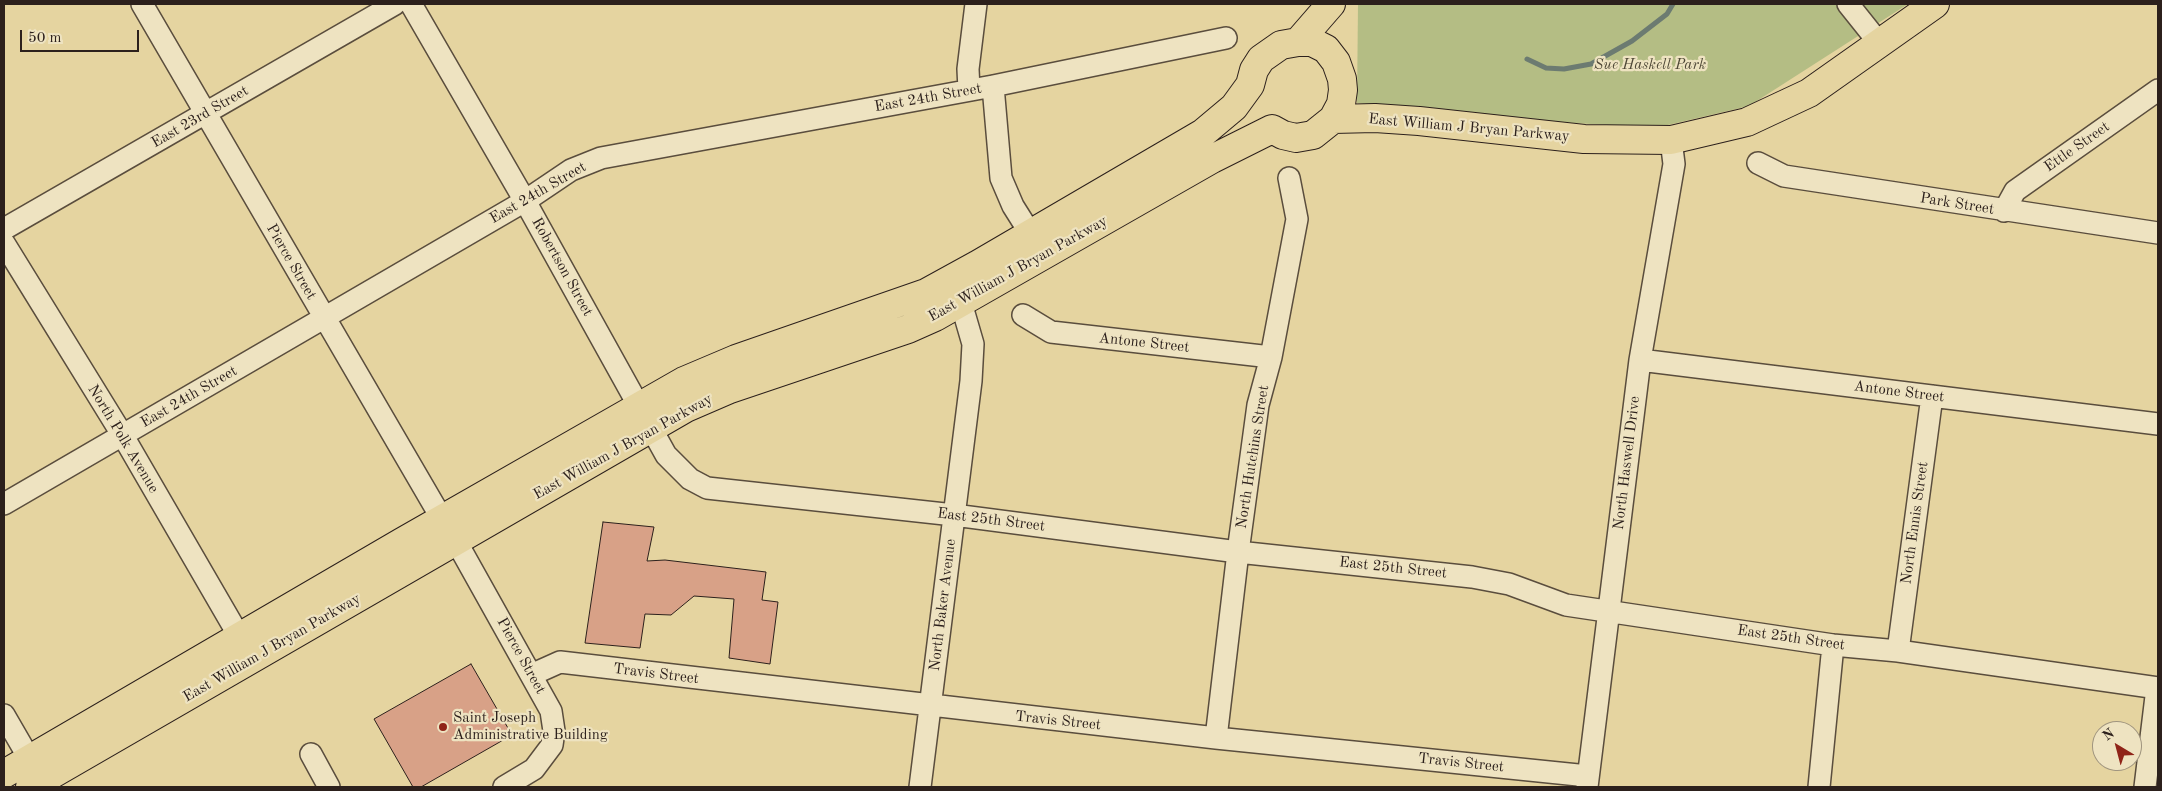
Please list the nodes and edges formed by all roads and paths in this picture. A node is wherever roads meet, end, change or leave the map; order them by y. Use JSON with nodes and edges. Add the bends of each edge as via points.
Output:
{"nodes":[{"id":1,"x":142,"y":4,"type":"edge"},
{"id":2,"x":395,"y":4,"type":"edge"},
{"id":3,"x":411,"y":4,"type":"edge"},
{"id":4,"x":976,"y":4,"type":"edge"},
{"id":5,"x":1331,"y":4,"type":"edge"},
{"id":6,"x":1848,"y":4,"type":"edge"},
{"id":7,"x":1935,"y":4,"type":"edge"},
{"id":8,"x":1226,"y":38,"type":"dead end"},
{"id":9,"x":1298,"y":42,"type":"junction"},
{"id":10,"x":1880,"y":44,"type":"junction"},
{"id":11,"x":1250,"y":85,"type":"junction"},
{"id":12,"x":994,"y":86,"type":"junction"},
{"id":13,"x":969,"y":90,"type":"junction"},
{"id":14,"x":2158,"y":90,"type":"edge"},
{"id":15,"x":205,"y":115,"type":"junction"},
{"id":16,"x":1333,"y":119,"type":"junction"},
{"id":17,"x":1272,"y":129,"type":"junction"},
{"id":18,"x":1671,"y":140,"type":"junction"},
{"id":19,"x":1758,"y":163,"type":"dead end"},
{"id":20,"x":1289,"y":178,"type":"dead end"},
{"id":21,"x":525,"y":201,"type":"junction"},
{"id":22,"x":2004,"y":211,"type":"junction"},
{"id":23,"x":4,"y":229,"type":"edge"},
{"id":24,"x":1030,"y":233,"type":"junction"},
{"id":25,"x":2158,"y":233,"type":"edge"},
{"id":26,"x":4,"y":243,"type":"edge"},
{"id":27,"x":959,"y":305,"type":"junction"},
{"id":28,"x":1022,"y":315,"type":"dead end"},
{"id":29,"x":324,"y":318,"type":"junction"},
{"id":30,"x":1271,"y":356,"type":"junction"},
{"id":31,"x":1640,"y":360,"type":"junction"},
{"id":32,"x":1932,"y":396,"type":"junction"},
{"id":33,"x":645,"y":416,"type":"junction"},
{"id":34,"x":2158,"y":424,"type":"edge"},
{"id":35,"x":122,"y":436,"type":"junction"},
{"id":36,"x":4,"y":504,"type":"edge"},
{"id":37,"x":954,"y":516,"type":"junction"},
{"id":38,"x":449,"y":530,"type":"junction"},
{"id":39,"x":1238,"y":552,"type":"junction"},
{"id":40,"x":1608,"y":610,"type":"junction"},
{"id":41,"x":239,"y":636,"type":"junction"},
{"id":42,"x":1832,"y":645,"type":"junction"},
{"id":43,"x":1898,"y":651,"type":"junction"},
{"id":44,"x":531,"y":675,"type":"junction"},
{"id":45,"x":2158,"y":688,"type":"edge"},
{"id":46,"x":930,"y":706,"type":"junction"},
{"id":47,"x":4,"y":714,"type":"edge"},
{"id":48,"x":1216,"y":738,"type":"junction"},
{"id":49,"x":311,"y":754,"type":"dead end"},
{"id":50,"x":4,"y":774,"type":"edge"},
{"id":51,"x":37,"y":779,"type":"edge"},
{"id":52,"x":1587,"y":782,"type":"edge"},
{"id":53,"x":329,"y":787,"type":"edge"},
{"id":54,"x":504,"y":787,"type":"edge"},
{"id":55,"x":920,"y":787,"type":"edge"},
{"id":56,"x":1819,"y":787,"type":"edge"},
{"id":57,"x":2146,"y":787,"type":"edge"}],
"edges":[{"from":1,"to":15,"type":"street","name":"Pierce Street"},
{"from":2,"to":15,"type":"street","name":"East 23rd Street"},
{"from":3,"to":21,"type":"street","name":"Robertson Street"},
{"from":4,"to":13,"type":"street","via":[[968,69]]},
{"from":5,"to":9,"type":"main road"},
{"from":6,"to":10,"type":"street"},
{"from":7,"to":10,"type":"main road","name":"East William J Bryan Parkway"},
{"from":8,"to":12,"type":"street","name":"East 24th Street"},
{"from":9,"to":11,"type":"main road","name":"East William J Bryan Parkway","via":[[1281,45],[1265,55],[1254,70]]},
{"from":9,"to":16,"type":"main road","via":[[1312,42],[1326,48],[1339,68],[1342,96]]},
{"from":10,"to":18,"type":"main road","name":"East William J Bryan Parkway","via":[[1809,93],[1780,108],[1748,122]]},
{"from":11,"to":17,"type":"main road","via":[[1254,105]]},
{"from":11,"to":24,"type":"main road","name":"East William J Bryan Parkway","via":[[1234,107],[1203,133]]},
{"from":12,"to":13,"type":"street","name":"East 24th Street"},
{"from":12,"to":24,"type":"street","via":[[1001,178],[1012,206]]},
{"from":13,"to":21,"type":"street","name":"East 24th Street","via":[[601,158],[571,170]]},
{"from":14,"to":22,"type":"street","name":"Ettle Street","via":[[2015,191]]},
{"from":15,"to":23,"type":"street","name":"East 23rd Street"},
{"from":15,"to":29,"type":"street","name":"Pierce Street"},
{"from":16,"to":17,"type":"main road","via":[[1306,137],[1288,136]]},
{"from":16,"to":18,"type":"main road","name":"East William J Bryan Parkway","via":[[1419,121],[1584,139]]},
{"from":17,"to":27,"type":"main road","name":"East William J Bryan Parkway","via":[[1212,159]]},
{"from":18,"to":31,"type":"street","name":"North Haswell Drive","via":[[1674,164]]},
{"from":19,"to":22,"type":"street","name":"Park Street","via":[[1784,176]]},
{"from":20,"to":30,"type":"street","name":"North Hutchins Street","via":[[1297,219]]},
{"from":21,"to":29,"type":"street","name":"East 24th Street"},
{"from":21,"to":33,"type":"street","name":"Robertson Street"},
{"from":22,"to":25,"type":"street","name":"Park Street"},
{"from":24,"to":33,"type":"main road","name":"East William J Bryan Parkway","via":[[926,293],[708,369]]},
{"from":26,"to":35,"type":"street","name":"North Polk Avenue"},
{"from":27,"to":33,"type":"main road","name":"East William J Bryan Parkway","via":[[908,329]]},
{"from":27,"to":37,"type":"street","name":"North Baker Avenue","via":[[973,344]]},
{"from":28,"to":30,"type":"street","name":"Antone Street","via":[[1051,332]]},
{"from":29,"to":35,"type":"street","name":"East 24th Street"},
{"from":29,"to":38,"type":"street","name":"Pierce Street"},
{"from":30,"to":39,"type":"street","name":"North Hutchins Street","via":[[1258,405]]},
{"from":31,"to":32,"type":"street","name":"Antone Street"},
{"from":31,"to":40,"type":"street","name":"North Haswell Drive"},
{"from":32,"to":34,"type":"street","name":"Antone Street"},
{"from":32,"to":43,"type":"street","name":"North Ennis Street"},
{"from":33,"to":37,"type":"street","name":"East 25th Street","via":[[666,455],[678,469],[707,488]]},
{"from":33,"to":38,"type":"main road","name":"East William J Bryan Parkway"},
{"from":35,"to":36,"type":"street","name":"East 24th Street"},
{"from":35,"to":41,"type":"street","name":"North Polk Avenue"},
{"from":37,"to":39,"type":"street","name":"East 25th Street"},
{"from":37,"to":46,"type":"street","name":"North Baker Avenue"},
{"from":38,"to":41,"type":"main road","name":"East William J Bryan Parkway"},
{"from":38,"to":44,"type":"street","name":"Pierce Street"},
{"from":38,"to":51,"type":"main road","name":"East William J Bryan Parkway"},
{"from":39,"to":40,"type":"street","name":"East 25th Street","via":[[1472,577],[1509,584],[1566,605]]},
{"from":39,"to":48,"type":"street","name":"North Hutchins Street"},
{"from":40,"to":42,"type":"street","name":"East 25th Street"},
{"from":40,"to":52,"type":"street","name":"North Haswell Drive"},
{"from":41,"to":51,"type":"main road","name":"East William J Bryan Parkway"},
{"from":42,"to":43,"type":"street","name":"East 25th Street"},
{"from":42,"to":56,"type":"street"},
{"from":43,"to":45,"type":"street","name":"East 25th Street"},
{"from":44,"to":46,"type":"street","name":"Travis Street","via":[[560,662]]},
{"from":44,"to":54,"type":"street","name":"Pierce Street","via":[[551,711],[552,745],[534,769]]},
{"from":45,"to":57,"type":"street"},
{"from":46,"to":48,"type":"street","name":"Travis Street"},
{"from":46,"to":55,"type":"street","name":"North Baker Avenue"},
{"from":47,"to":51,"type":"street"},
{"from":48,"to":52,"type":"street","name":"Travis Street"},
{"from":49,"to":53,"type":"street"},
{"from":50,"to":51,"type":"main road","name":"East William J Bryan Parkway"}]}
